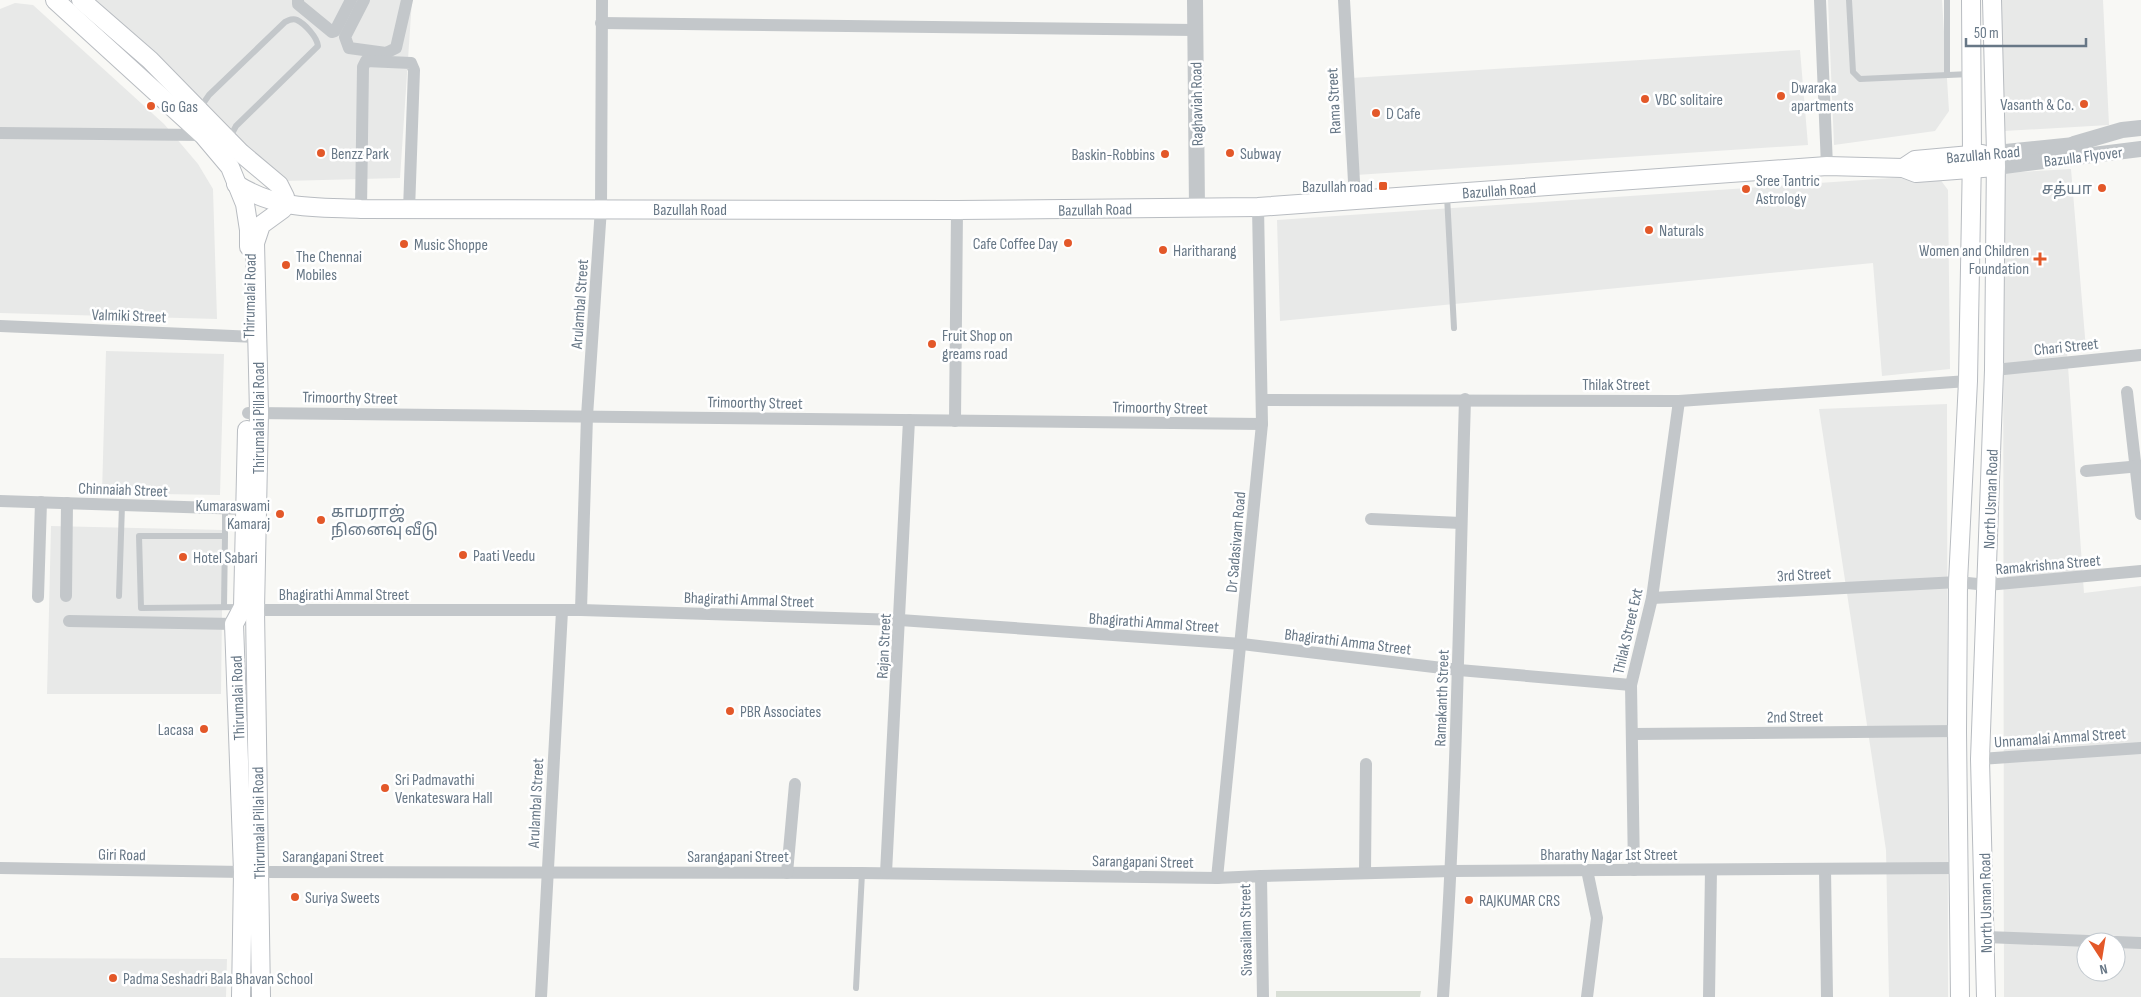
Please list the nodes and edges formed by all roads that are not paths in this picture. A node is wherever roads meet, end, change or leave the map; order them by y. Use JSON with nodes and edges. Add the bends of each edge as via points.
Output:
{"nodes":[{"id":1,"x":55,"y":0,"type":"edge"},
{"id":2,"x":81,"y":0,"type":"edge"},
{"id":3,"x":298,"y":0,"type":"edge"},
{"id":4,"x":351,"y":0,"type":"edge"},
{"id":5,"x":364,"y":0,"type":"edge"},
{"id":6,"x":407,"y":0,"type":"edge"},
{"id":7,"x":602,"y":0,"type":"edge"},
{"id":8,"x":1195,"y":0,"type":"edge"},
{"id":9,"x":1344,"y":0,"type":"edge"},
{"id":10,"x":1820,"y":0,"type":"edge"},
{"id":11,"x":1848,"y":0,"type":"edge"},
{"id":12,"x":1947,"y":0,"type":"edge"},
{"id":13,"x":1971,"y":0,"type":"edge"},
{"id":14,"x":1992,"y":0,"type":"edge"},
{"id":15,"x":601,"y":23,"type":"junction"},
{"id":16,"x":1195,"y":30,"type":"junction"},
{"id":17,"x":1972,"y":74,"type":"junction"},
{"id":18,"x":1947,"y":75,"type":"junction"},
{"id":19,"x":199,"y":110,"type":"junction"},
{"id":20,"x":2141,"y":128,"type":"edge"},
{"id":21,"x":0,"y":133,"type":"edge"},
{"id":22,"x":203,"y":134,"type":"junction"},
{"id":23,"x":2141,"y":138,"type":"edge"},
{"id":24,"x":228,"y":140,"type":"junction"},
{"id":25,"x":2110,"y":146,"type":"junction"},
{"id":26,"x":2141,"y":149,"type":"edge"},
{"id":27,"x":2061,"y":153,"type":"junction"},
{"id":28,"x":2141,"y":157,"type":"edge"},
{"id":29,"x":1996,"y":160,"type":"junction"},
{"id":30,"x":1972,"y":162,"type":"junction"},
{"id":31,"x":1827,"y":166,"type":"junction"},
{"id":32,"x":236,"y":184,"type":"junction"},
{"id":33,"x":1447,"y":194,"type":"junction"},
{"id":34,"x":1355,"y":200,"type":"junction"},
{"id":35,"x":285,"y":205,"type":"junction"},
{"id":36,"x":1258,"y":207,"type":"junction"},
{"id":37,"x":601,"y":208,"type":"junction"},
{"id":38,"x":1197,"y":208,"type":"junction"},
{"id":39,"x":361,"y":209,"type":"junction"},
{"id":40,"x":409,"y":210,"type":"junction"},
{"id":41,"x":957,"y":210,"type":"junction"},
{"id":42,"x":249,"y":230,"type":"junction"},
{"id":43,"x":0,"y":326,"type":"edge"},
{"id":44,"x":1454,"y":328,"type":"dead end"},
{"id":45,"x":253,"y":336,"type":"junction"},
{"id":46,"x":2141,"y":355,"type":"edge"},
{"id":47,"x":1994,"y":370,"type":"junction"},
{"id":48,"x":1968,"y":381,"type":"junction"},
{"id":49,"x":2127,"y":392,"type":"dead end"},
{"id":50,"x":1465,"y":399,"type":"junction"},
{"id":51,"x":1262,"y":400,"type":"junction"},
{"id":52,"x":1679,"y":401,"type":"junction"},
{"id":53,"x":253,"y":413,"type":"junction"},
{"id":54,"x":587,"y":416,"type":"junction"},
{"id":55,"x":909,"y":420,"type":"junction"},
{"id":56,"x":955,"y":421,"type":"junction"},
{"id":57,"x":1262,"y":424,"type":"junction"},
{"id":58,"x":2139,"y":466,"type":"edge"},
{"id":59,"x":2086,"y":471,"type":"dead end"},
{"id":60,"x":0,"y":501,"type":"edge"},
{"id":61,"x":41,"y":502,"type":"junction"},
{"id":62,"x":67,"y":503,"type":"junction"},
{"id":63,"x":122,"y":505,"type":"junction"},
{"id":64,"x":225,"y":508,"type":"junction"},
{"id":65,"x":244,"y":509,"type":"junction"},
{"id":66,"x":2141,"y":514,"type":"edge"},
{"id":67,"x":1370,"y":519,"type":"dead end"},
{"id":68,"x":1461,"y":523,"type":"junction"},
{"id":69,"x":225,"y":536,"type":"junction"},
{"id":70,"x":2141,"y":571,"type":"edge"},
{"id":71,"x":1958,"y":582,"type":"junction"},
{"id":72,"x":1987,"y":585,"type":"junction"},
{"id":73,"x":66,"y":596,"type":"dead end"},
{"id":74,"x":119,"y":596,"type":"dead end"},
{"id":75,"x":38,"y":598,"type":"dead end"},
{"id":76,"x":1652,"y":598,"type":"junction"},
{"id":77,"x":224,"y":607,"type":"junction"},
{"id":78,"x":249,"y":608,"type":"junction"},
{"id":79,"x":581,"y":610,"type":"junction"},
{"id":80,"x":562,"y":611,"type":"junction"},
{"id":81,"x":900,"y":620,"type":"junction"},
{"id":82,"x":69,"y":621,"type":"dead end"},
{"id":83,"x":234,"y":624,"type":"junction"},
{"id":84,"x":1242,"y":644,"type":"junction"},
{"id":85,"x":1459,"y":670,"type":"junction"},
{"id":86,"x":1631,"y":685,"type":"junction"},
{"id":87,"x":1957,"y":731,"type":"junction"},
{"id":88,"x":1633,"y":734,"type":"junction"},
{"id":89,"x":2141,"y":748,"type":"edge"},
{"id":90,"x":1980,"y":759,"type":"junction"},
{"id":91,"x":1366,"y":764,"type":"dead end"},
{"id":92,"x":795,"y":784,"type":"dead end"},
{"id":93,"x":0,"y":868,"type":"edge"},
{"id":94,"x":1957,"y":868,"type":"junction"},
{"id":95,"x":1825,"y":869,"type":"junction"},
{"id":96,"x":1587,"y":870,"type":"junction"},
{"id":97,"x":1634,"y":870,"type":"junction"},
{"id":98,"x":1711,"y":870,"type":"junction"},
{"id":99,"x":1452,"y":871,"type":"junction"},
{"id":100,"x":251,"y":872,"type":"junction"},
{"id":101,"x":547,"y":872,"type":"junction"},
{"id":102,"x":787,"y":873,"type":"junction"},
{"id":103,"x":862,"y":873,"type":"junction"},
{"id":104,"x":886,"y":873,"type":"junction"},
{"id":105,"x":1365,"y":873,"type":"junction"},
{"id":106,"x":1261,"y":876,"type":"junction"},
{"id":107,"x":1217,"y":878,"type":"junction"},
{"id":108,"x":1986,"y":937,"type":"junction"},
{"id":109,"x":2076,"y":940,"type":"edge"},
{"id":110,"x":2126,"y":942,"type":"edge"},
{"id":111,"x":2141,"y":943,"type":"edge"},
{"id":112,"x":856,"y":988,"type":"dead end"},
{"id":113,"x":241,"y":997,"type":"edge"},
{"id":114,"x":261,"y":997,"type":"edge"},
{"id":115,"x":541,"y":997,"type":"edge"},
{"id":116,"x":1263,"y":997,"type":"edge"},
{"id":117,"x":1443,"y":997,"type":"edge"},
{"id":118,"x":1587,"y":997,"type":"edge"},
{"id":119,"x":1709,"y":997,"type":"edge"},
{"id":120,"x":1828,"y":997,"type":"edge"},
{"id":121,"x":1960,"y":997,"type":"edge"},
{"id":122,"x":1986,"y":997,"type":"edge"}],
"edges":[{"from":1,"to":22,"type":"main road","name":"Thirumalai Road"},
{"from":2,"to":19,"type":"main road","via":[[150,60]]},
{"from":3,"to":4,"type":"street","via":[[298,4],[334,32]]},
{"from":5,"to":6,"type":"street","via":[[345,37],[349,48],[386,53],[396,48]]},
{"from":7,"to":15,"type":"street","name":"Arulambal Street"},
{"from":8,"to":16,"type":"street","name":"Raghaviah Road"},
{"from":9,"to":34,"type":"street","name":"Rama Street"},
{"from":10,"to":31,"type":"street"},
{"from":11,"to":18,"type":"lane","via":[[1853,72],[1860,79]]},
{"from":12,"to":18,"type":"lane"},
{"from":13,"to":17,"type":"main road","name":"North Usman Road"},
{"from":14,"to":29,"type":"main road","name":"North Usman Road"},
{"from":15,"to":16,"type":"street"},
{"from":15,"to":37,"type":"street","name":"Arulambal Street"},
{"from":16,"to":38,"type":"street","name":"Raghaviah Road"},
{"from":17,"to":18,"type":"lane"},
{"from":17,"to":30,"type":"main road","name":"North Usman Road"},
{"from":19,"to":24,"type":"main road"},
{"from":19,"to":24,"type":"lane","via":[[209,95],[285,22],[297,20],[314,36],[318,46],[236,126]]},
{"from":20,"to":27,"type":"street","name":"Bazullah Road","via":[[2122,130]]},
{"from":21,"to":22,"type":"street"},
{"from":22,"to":32,"type":"main road","name":"Thirumalai Road","via":[[230,167]]},
{"from":23,"to":25,"type":"street","name":"Bazulla Flyover"},
{"from":24,"to":35,"type":"main road","via":[[279,185]]},
{"from":25,"to":26,"type":"street","name":"Bazulla Flyover"},
{"from":25,"to":27,"type":"street","name":"Bazullah Road"},
{"from":27,"to":28,"type":"street"},
{"from":27,"to":29,"type":"street","name":"Bazullah Road"},
{"from":29,"to":30,"type":"main road","name":"Bazullah Road"},
{"from":29,"to":47,"type":"main road","name":"North Usman Road"},
{"from":30,"to":31,"type":"main road","name":"Bazullah Road","via":[[1915,160],[1903,168]]},
{"from":30,"to":48,"type":"main road","name":"North Usman Road"},
{"from":31,"to":33,"type":"main road","name":"Bazullah Road"},
{"from":32,"to":35,"type":"main road","via":[[260,198]]},
{"from":32,"to":42,"type":"main road","name":"Thirumalai Road","via":[[245,204]]},
{"from":33,"to":34,"type":"main road","name":"Bazullah Road"},
{"from":33,"to":44,"type":"lane"},
{"from":34,"to":36,"type":"main road","name":"Bazullah Road"},
{"from":35,"to":39,"type":"main road","name":"Bazullah Road"},
{"from":35,"to":42,"type":"main road","via":[[254,215]]},
{"from":35,"to":45,"type":"main road","name":"Thirumalai Pillai Road","via":[[260,225],[255,243]]},
{"from":36,"to":38,"type":"main road","name":"Bazullah Road"},
{"from":36,"to":51,"type":"street","name":"Dr Sadasivam Road"},
{"from":37,"to":40,"type":"main road","name":"Bazullah Road"},
{"from":37,"to":41,"type":"main road","name":"Bazullah Road"},
{"from":37,"to":54,"type":"street","name":"Arulambal Street"},
{"from":38,"to":41,"type":"main road","name":"Bazullah Road"},
{"from":39,"to":40,"type":"main road","name":"Bazullah Road"},
{"from":39,"to":40,"type":"street","via":[[363,67],[366,61],[411,63],[414,70]]},
{"from":41,"to":56,"type":"street"},
{"from":42,"to":45,"type":"main road","name":"Thirumalai Road"},
{"from":43,"to":45,"type":"street","name":"Valmiki Street"},
{"from":45,"to":53,"type":"main road","name":"Thirumalai Pillai Road"},
{"from":46,"to":47,"type":"street","name":"Chari Street"},
{"from":47,"to":72,"type":"main road","name":"North Usman Road"},
{"from":48,"to":52,"type":"street","name":"Thilak Street"},
{"from":48,"to":71,"type":"main road","name":"North Usman Road"},
{"from":49,"to":58,"type":"street"},
{"from":50,"to":51,"type":"street","name":"Thilak Street"},
{"from":50,"to":52,"type":"street","name":"Thilak Street"},
{"from":50,"to":68,"type":"street","name":"Ramakanth Street"},
{"from":51,"to":57,"type":"street","name":"Dr Sadasivam Road"},
{"from":52,"to":76,"type":"street","name":"Thilak Street Ext"},
{"from":53,"to":54,"type":"street","name":"Trimoorthy Street"},
{"from":53,"to":65,"type":"main road","name":"Thirumalai Road"},
{"from":53,"to":78,"type":"main road","name":"Thirumalai Pillai Road"},
{"from":54,"to":55,"type":"street","name":"Trimoorthy Street"},
{"from":54,"to":79,"type":"street","name":"Arulambal Street"},
{"from":55,"to":56,"type":"street","name":"Trimoorthy Street"},
{"from":55,"to":81,"type":"street","name":"Rajan Street"},
{"from":56,"to":57,"type":"street","name":"Trimoorthy Street"},
{"from":57,"to":84,"type":"street","name":"Dr Sadasivam Road"},
{"from":58,"to":59,"type":"street"},
{"from":58,"to":66,"type":"street"},
{"from":60,"to":61,"type":"street","name":"Chinnaiah Street"},
{"from":61,"to":62,"type":"street","name":"Chinnaiah Street"},
{"from":61,"to":75,"type":"street"},
{"from":62,"to":63,"type":"street","name":"Chinnaiah Street"},
{"from":62,"to":73,"type":"street"},
{"from":63,"to":64,"type":"street","name":"Chinnaiah Street"},
{"from":63,"to":74,"type":"lane"},
{"from":64,"to":65,"type":"street","name":"Chinnaiah Street"},
{"from":64,"to":69,"type":"lane"},
{"from":65,"to":78,"type":"main road","name":"Thirumalai Road"},
{"from":67,"to":68,"type":"street"},
{"from":68,"to":85,"type":"street","name":"Ramakanth Street"},
{"from":69,"to":77,"type":"lane"},
{"from":69,"to":77,"type":"lane","via":[[139,536],[141,608]]},
{"from":70,"to":72,"type":"street","name":"Ramakrishna Street"},
{"from":71,"to":72,"type":"street","name":"Ramakrishna Street"},
{"from":71,"to":76,"type":"street","name":"3rd Street"},
{"from":71,"to":87,"type":"main road","name":"North Usman Road"},
{"from":72,"to":90,"type":"main road","name":"North Usman Road"},
{"from":76,"to":86,"type":"street","name":"Thilak Street Ext"},
{"from":77,"to":78,"type":"lane"},
{"from":78,"to":80,"type":"street","name":"Bhagirathi Ammal Street"},
{"from":78,"to":83,"type":"main road","name":"Thirumalai Road"},
{"from":78,"to":100,"type":"main road","name":"Thirumalai Pillai Road"},
{"from":79,"to":80,"type":"street","name":"Bhagirathi Ammal Street"},
{"from":79,"to":81,"type":"street","name":"Bhagirathi Ammal Street"},
{"from":80,"to":101,"type":"street","name":"Arulambal Street"},
{"from":81,"to":84,"type":"street","name":"Bhagirathi Ammal Street"},
{"from":81,"to":104,"type":"street","name":"Rajan Street"},
{"from":82,"to":83,"type":"street"},
{"from":83,"to":100,"type":"main road","name":"Thirumalai Road"},
{"from":84,"to":85,"type":"street","name":"Bhagirathi Amma Street"},
{"from":84,"to":107,"type":"street","name":"Dr Sadasivam Road"},
{"from":85,"to":86,"type":"street","name":"Bhagirathi Amma Street"},
{"from":85,"to":99,"type":"street","name":"Ramakanth Street"},
{"from":86,"to":88,"type":"street","name":"Thilak Street Ext"},
{"from":87,"to":88,"type":"street","name":"2nd Street"},
{"from":87,"to":94,"type":"main road","name":"North Usman Road"},
{"from":88,"to":97,"type":"street","name":"Thilak Street Ext"},
{"from":89,"to":90,"type":"street","name":"Unnamalai Ammal Street"},
{"from":90,"to":108,"type":"main road","name":"North Usman Road"},
{"from":91,"to":105,"type":"street"},
{"from":92,"to":102,"type":"street"},
{"from":93,"to":100,"type":"street","name":"Giri Road"},
{"from":94,"to":95,"type":"street","name":"Bharathy Nagar 1st Street"},
{"from":94,"to":121,"type":"main road","name":"North Usman Road"},
{"from":95,"to":98,"type":"street","name":"Bharathy Nagar 1st Street"},
{"from":95,"to":120,"type":"street"},
{"from":96,"to":97,"type":"street","name":"Bharathy Nagar 1st Street"},
{"from":96,"to":99,"type":"street","name":"Bharathy Nagar 1st Street"},
{"from":96,"to":118,"type":"street","via":[[1597,918]]},
{"from":97,"to":98,"type":"street","name":"Bharathy Nagar 1st Street"},
{"from":98,"to":119,"type":"street"},
{"from":99,"to":105,"type":"street","name":"Bharathy Nagar 1st Street"},
{"from":99,"to":117,"type":"street","name":"Ramakanth Street"},
{"from":100,"to":101,"type":"street","name":"Sarangapani Street"},
{"from":100,"to":113,"type":"main road","name":"Thirumalai Road"},
{"from":100,"to":114,"type":"main road","name":"Thirumalai Pillai Road"},
{"from":101,"to":102,"type":"street","name":"Sarangapani Street"},
{"from":101,"to":115,"type":"street","name":"Arulambal Street"},
{"from":102,"to":103,"type":"street","name":"Sarangapani Street"},
{"from":103,"to":104,"type":"street","name":"Sarangapani Street"},
{"from":103,"to":112,"type":"lane"},
{"from":104,"to":107,"type":"street","name":"Sarangapani Street"},
{"from":105,"to":106,"type":"street","name":"Bharathy Nagar 1st Street"},
{"from":106,"to":107,"type":"street","name":"Sivasailam Street"},
{"from":106,"to":116,"type":"street","name":"Sivasailam Street"},
{"from":108,"to":109,"type":"street"},
{"from":108,"to":122,"type":"main road","name":"North Usman Road"},
{"from":110,"to":111,"type":"street"}]}
